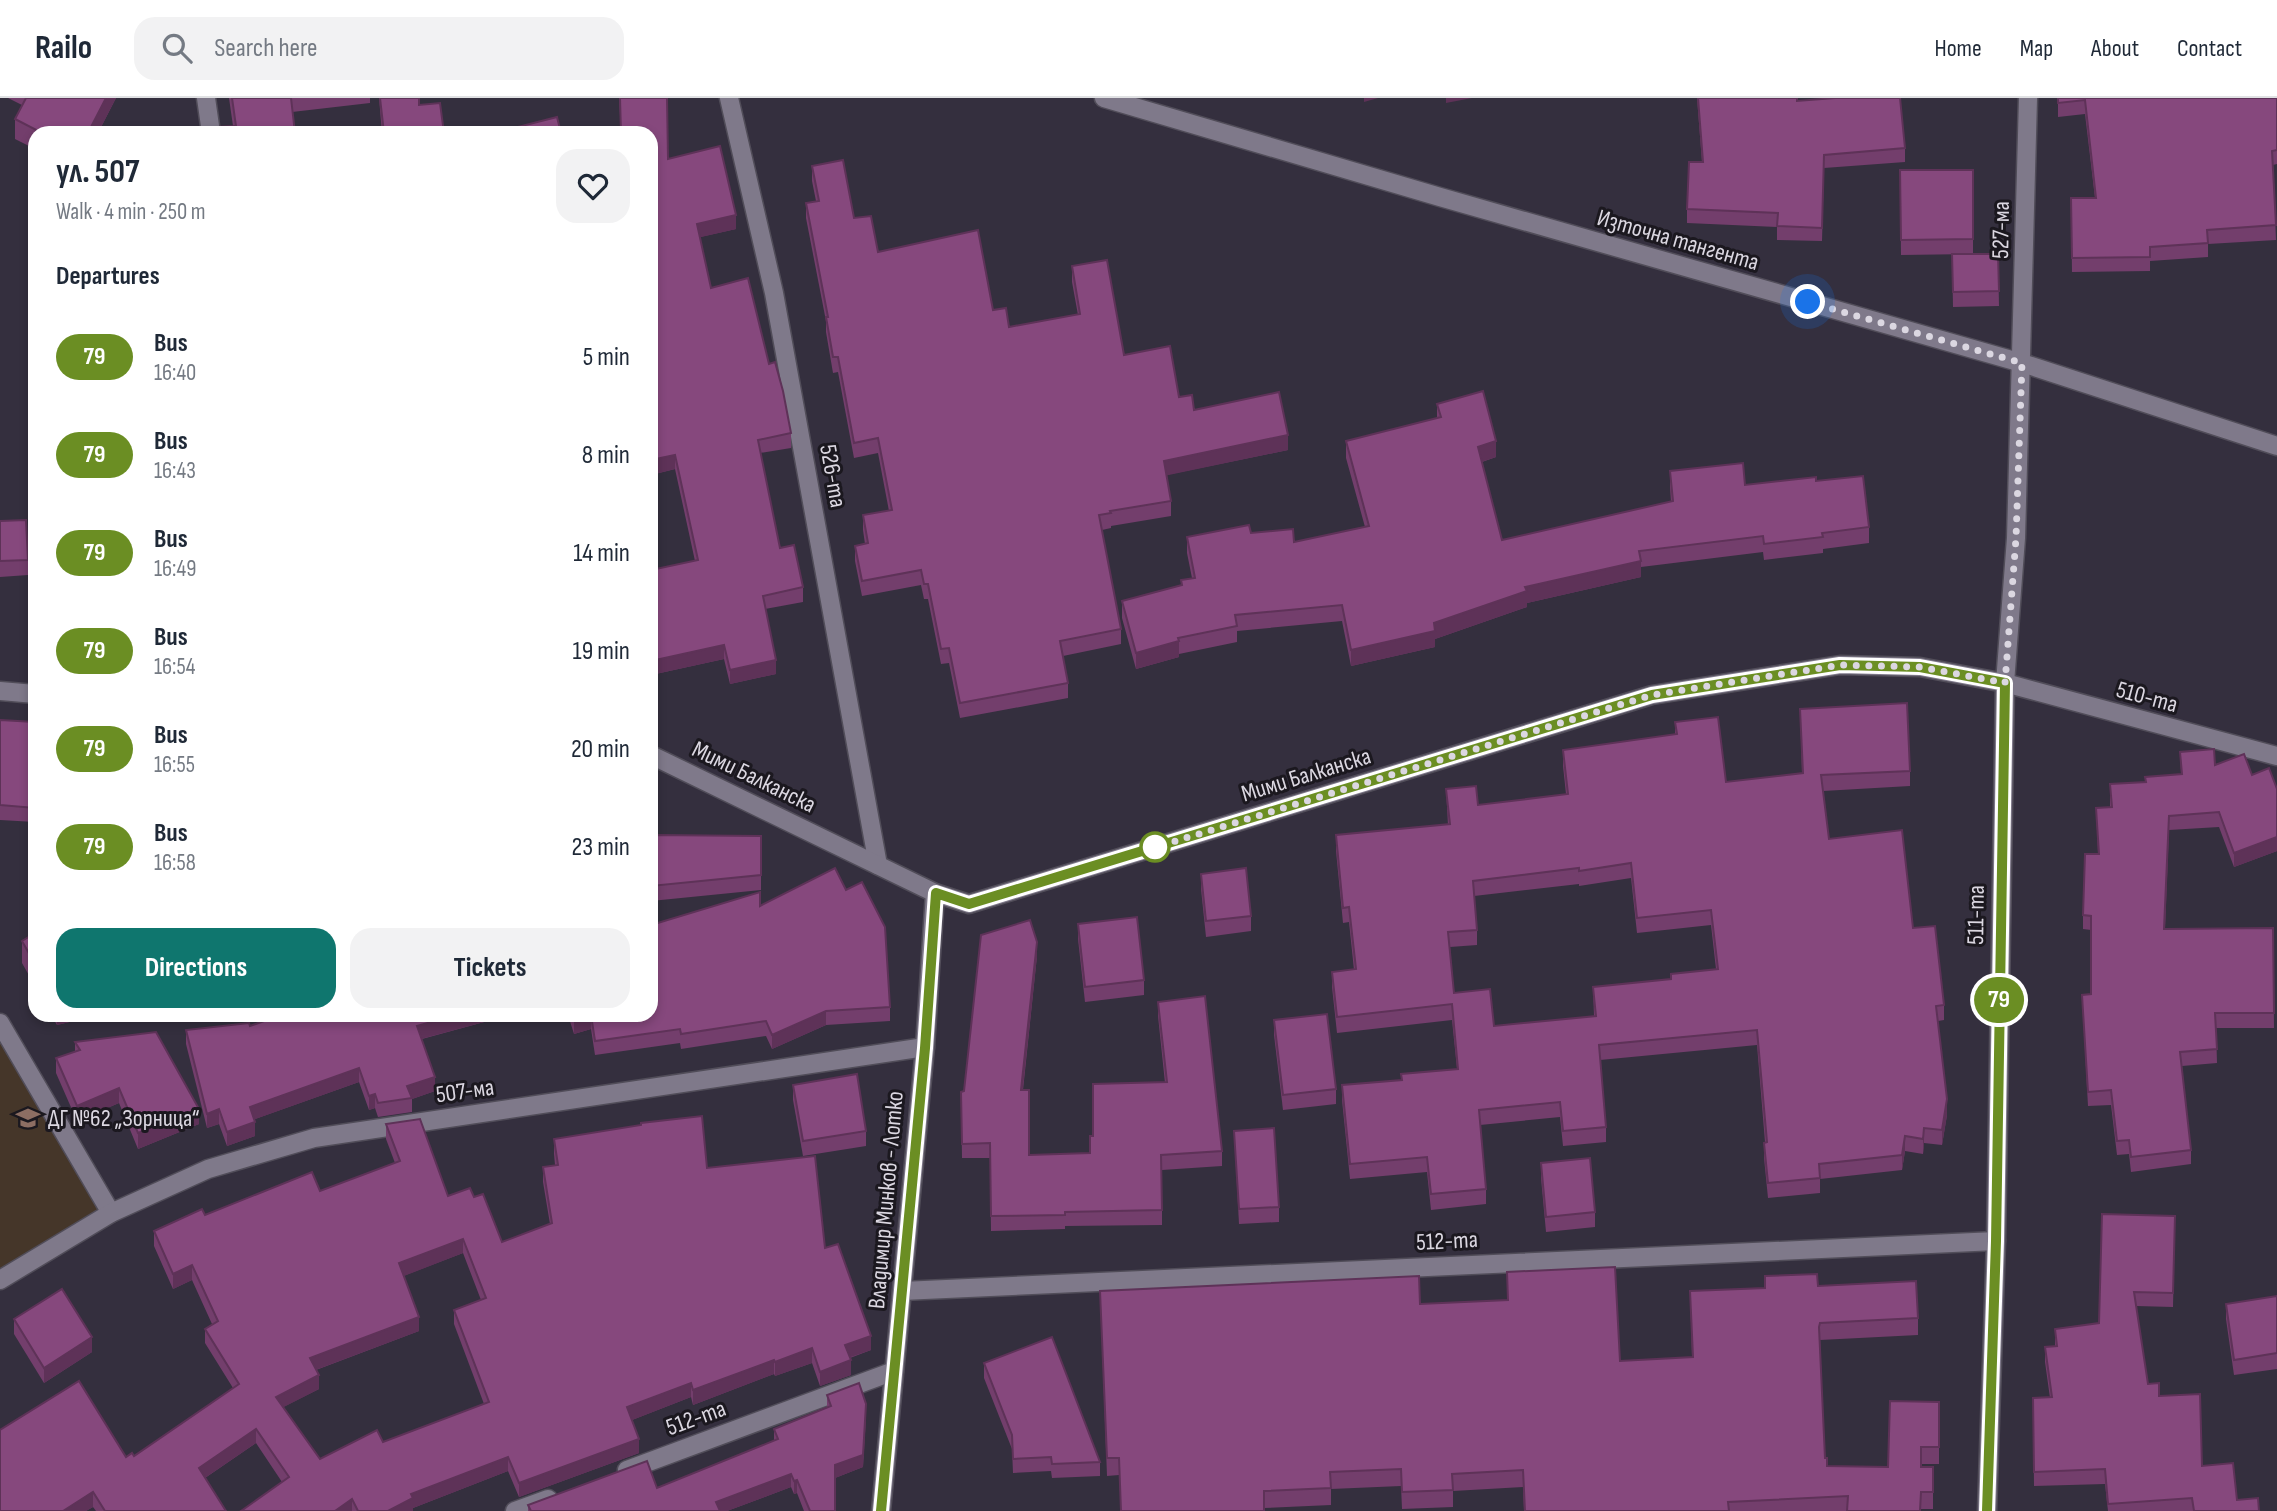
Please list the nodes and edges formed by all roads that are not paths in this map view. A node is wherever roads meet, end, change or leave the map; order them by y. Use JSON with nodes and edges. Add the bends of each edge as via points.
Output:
{"nodes":[{"id":1,"x":206,"y":98,"type":"edge"},
{"id":2,"x":729,"y":98,"type":"edge"},
{"id":3,"x":1104,"y":98,"type":"edge"},
{"id":4,"x":2028,"y":98,"type":"edge"},
{"id":5,"x":210,"y":126,"type":"edge"},
{"id":6,"x":2022,"y":363,"type":"junction"},
{"id":7,"x":2277,"y":446,"type":"edge"},
{"id":8,"x":2005,"y":683,"type":"junction"},
{"id":9,"x":0,"y":691,"type":"edge"},
{"id":10,"x":28,"y":693,"type":"edge"},
{"id":11,"x":2277,"y":756,"type":"edge"},
{"id":12,"x":658,"y":758,"type":"edge"},
{"id":13,"x":878,"y":866,"type":"junction"},
{"id":14,"x":936,"y":893,"type":"junction"},
{"id":15,"x":0,"y":1023,"type":"edge"},
{"id":16,"x":925,"y":1048,"type":"junction"},
{"id":17,"x":111,"y":1213,"type":"junction"},
{"id":18,"x":1996,"y":1241,"type":"junction"},
{"id":19,"x":0,"y":1280,"type":"edge"},
{"id":20,"x":902,"y":1290,"type":"junction"},
{"id":21,"x":894,"y":1371,"type":"junction"},
{"id":22,"x":607,"y":1477,"type":"edge"},
{"id":23,"x":568,"y":1492,"type":"edge"},
{"id":24,"x":515,"y":1511,"type":"edge"},
{"id":25,"x":881,"y":1511,"type":"edge"},
{"id":26,"x":1987,"y":1511,"type":"edge"}],
"edges":[{"from":1,"to":5,"type":"street"},
{"from":2,"to":13,"type":"street","name":"526-та","via":[[775,293]]},
{"from":3,"to":6,"type":"street","name":"Източна тангента"},
{"from":4,"to":6,"type":"street","name":"527-ма"},
{"from":6,"to":7,"type":"street","name":"Източна тангента"},
{"from":6,"to":8,"type":"street","name":"511-та"},
{"from":8,"to":11,"type":"street","name":"510-та"},
{"from":8,"to":14,"type":"street","name":"Мими Балканска","via":[[1920,667],[1840,665],[1652,695],[969,904]]},
{"from":8,"to":18,"type":"street","name":"511-та"},
{"from":9,"to":10,"type":"street"},
{"from":12,"to":13,"type":"street","name":"Мими Балканска"},
{"from":13,"to":14,"type":"street","name":"Мими Балканска"},
{"from":14,"to":16,"type":"street","name":"Владимир Минков - Лотко"},
{"from":15,"to":17,"type":"street"},
{"from":16,"to":17,"type":"street","name":"507-ма","via":[[314,1138],[208,1169]]},
{"from":16,"to":20,"type":"street","name":"Владимир Минков - Лотко"},
{"from":17,"to":19,"type":"street","name":"507-ма"},
{"from":18,"to":20,"type":"street","name":"512-та"},
{"from":18,"to":26,"type":"street","name":"511-та"},
{"from":20,"to":21,"type":"street","name":"Владимир Минков - Лотко"},
{"from":21,"to":22,"type":"street","name":"512-та"},
{"from":21,"to":25,"type":"street","name":"Владимир Минков - Лотко"},
{"from":23,"to":24,"type":"street"}]}
